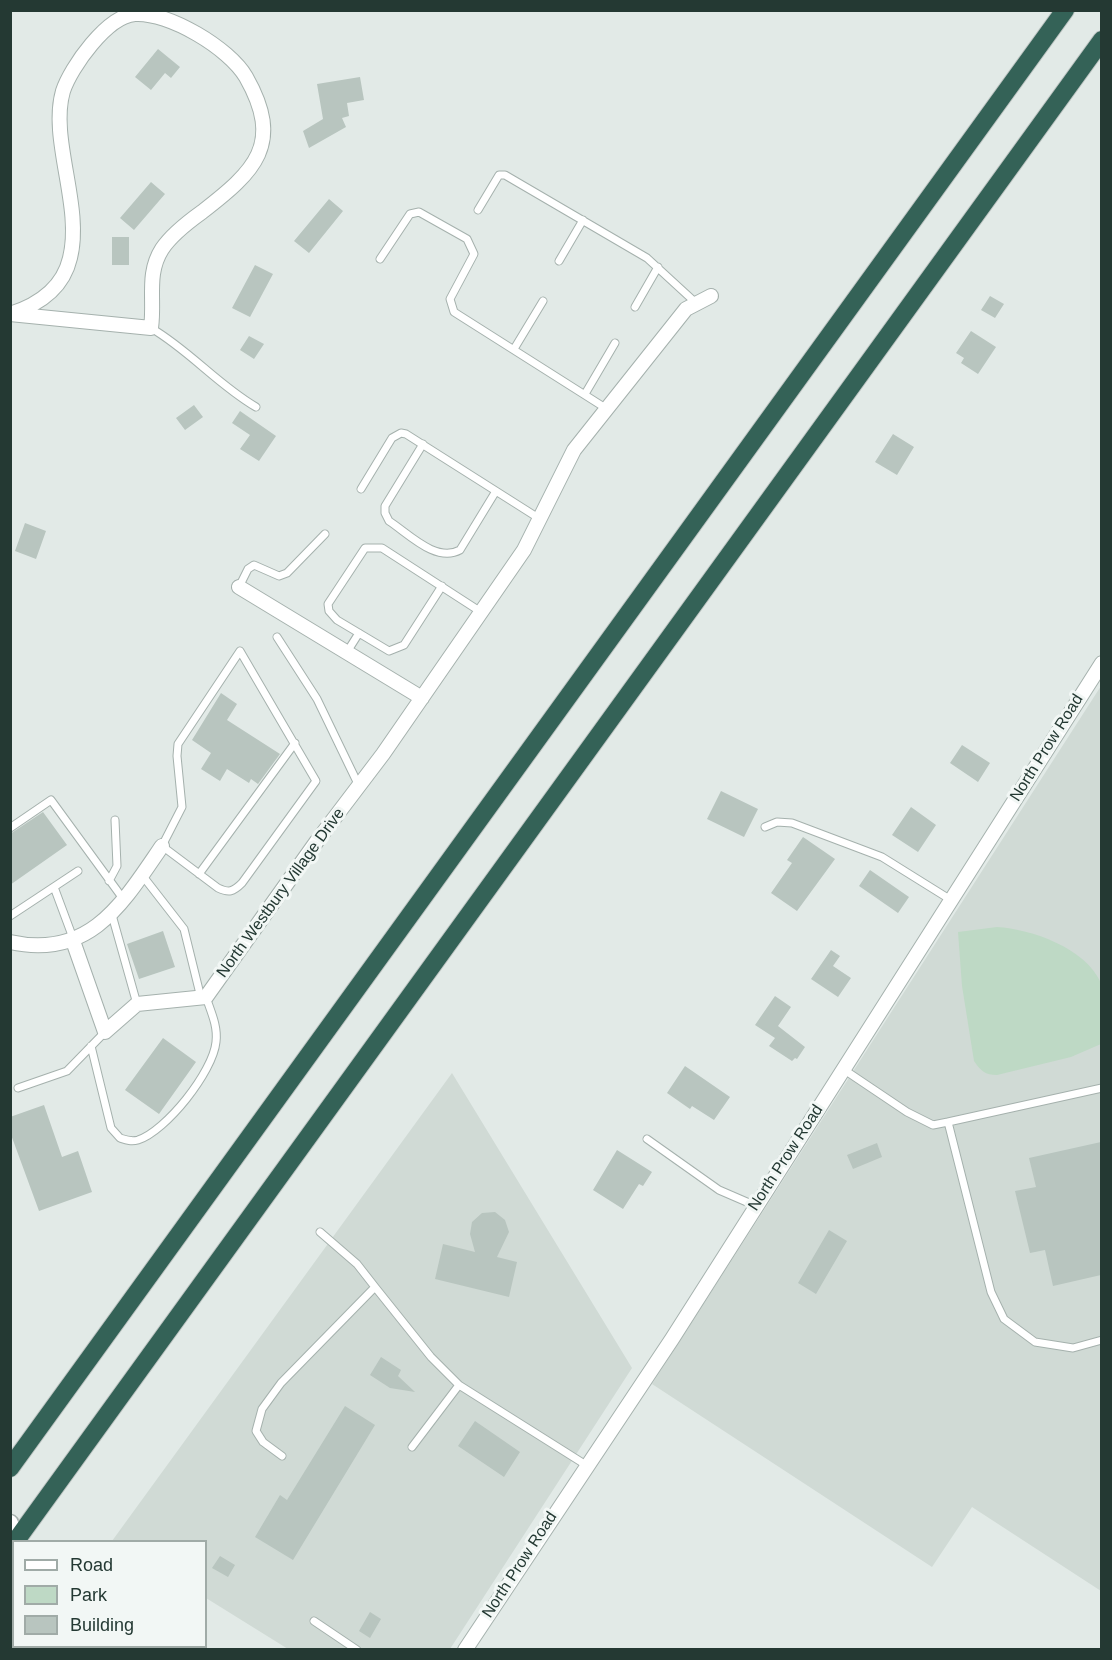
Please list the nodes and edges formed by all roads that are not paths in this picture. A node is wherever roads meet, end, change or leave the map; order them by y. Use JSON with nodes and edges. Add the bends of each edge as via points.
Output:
{"nodes":[{"id":1,"x":1065,"y":10,"type":"edge"},
{"id":2,"x":1101,"y":40,"type":"edge"},
{"id":3,"x":478,"y":210,"type":"dead end"},
{"id":4,"x":583,"y":220,"type":"junction"},
{"id":5,"x":380,"y":259,"type":"dead end"},
{"id":6,"x":559,"y":261,"type":"dead end"},
{"id":7,"x":658,"y":267,"type":"junction"},
{"id":8,"x":711,"y":296,"type":"dead end"},
{"id":9,"x":543,"y":301,"type":"dead end"},
{"id":10,"x":696,"y":303,"type":"junction"},
{"id":11,"x":635,"y":306,"type":"dead end"},
{"id":12,"x":10,"y":314,"type":"edge"},
{"id":13,"x":151,"y":328,"type":"junction"},
{"id":14,"x":615,"y":343,"type":"dead end"},
{"id":15,"x":514,"y":349,"type":"junction"},
{"id":16,"x":585,"y":394,"type":"junction"},
{"id":17,"x":256,"y":407,"type":"dead end"},
{"id":18,"x":607,"y":409,"type":"junction"},
{"id":19,"x":423,"y":444,"type":"junction"},
{"id":20,"x":361,"y":489,"type":"dead end"},
{"id":21,"x":496,"y":491,"type":"junction"},
{"id":22,"x":540,"y":519,"type":"junction"},
{"id":23,"x":325,"y":534,"type":"dead end"},
{"id":24,"x":441,"y":586,"type":"junction"},
{"id":25,"x":239,"y":587,"type":"joint"},
{"id":26,"x":481,"y":612,"type":"junction"},
{"id":27,"x":359,"y":633,"type":"junction"},
{"id":28,"x":277,"y":637,"type":"dead end"},
{"id":29,"x":347,"y":652,"type":"junction"},
{"id":30,"x":1101,"y":663,"type":"edge"},
{"id":31,"x":422,"y":698,"type":"junction"},
{"id":32,"x":295,"y":742,"type":"junction"},
{"id":33,"x":359,"y":786,"type":"junction"},
{"id":34,"x":115,"y":820,"type":"dead end"},
{"id":35,"x":765,"y":827,"type":"dead end"},
{"id":36,"x":10,"y":828,"type":"edge"},
{"id":37,"x":162,"y":846,"type":"junction"},
{"id":38,"x":78,"y":871,"type":"dead end"},
{"id":39,"x":199,"y":874,"type":"junction"},
{"id":40,"x":142,"y":875,"type":"junction"},
{"id":41,"x":110,"y":881,"type":"junction"},
{"id":42,"x":54,"y":887,"type":"junction"},
{"id":43,"x":124,"y":900,"type":"junction"},
{"id":44,"x":951,"y":900,"type":"junction"},
{"id":45,"x":112,"y":915,"type":"junction"},
{"id":46,"x":10,"y":916,"type":"edge"},
{"id":47,"x":74,"y":941,"type":"junction"},
{"id":48,"x":10,"y":942,"type":"edge"},
{"id":49,"x":204,"y":998,"type":"junction"},
{"id":50,"x":137,"y":1004,"type":"junction"},
{"id":51,"x":105,"y":1032,"type":"junction"},
{"id":52,"x":91,"y":1046,"type":"junction"},
{"id":53,"x":843,"y":1069,"type":"junction"},
{"id":54,"x":18,"y":1088,"type":"dead end"},
{"id":55,"x":1101,"y":1088,"type":"edge"},
{"id":56,"x":948,"y":1122,"type":"junction"},
{"id":57,"x":647,"y":1138,"type":"dead end"},
{"id":58,"x":756,"y":1206,"type":"junction"},
{"id":59,"x":320,"y":1232,"type":"dead end"},
{"id":60,"x":375,"y":1287,"type":"junction"},
{"id":61,"x":1101,"y":1340,"type":"edge"},
{"id":62,"x":459,"y":1385,"type":"junction"},
{"id":63,"x":412,"y":1447,"type":"dead end"},
{"id":64,"x":282,"y":1456,"type":"dead end"},
{"id":65,"x":586,"y":1465,"type":"junction"},
{"id":66,"x":10,"y":1468,"type":"edge"},
{"id":67,"x":10,"y":1523,"type":"edge"},
{"id":68,"x":14,"y":1540,"type":"edge"},
{"id":69,"x":15,"y":1540,"type":"edge"},
{"id":70,"x":314,"y":1621,"type":"dead end"},
{"id":71,"x":357,"y":1650,"type":"edge"},
{"id":72,"x":465,"y":1650,"type":"edge"}],
"edges":[{"from":1,"to":66,"type":"highway"},
{"from":2,"to":69,"type":"highway"},
{"from":3,"to":4,"type":"lane","via":[[499,175],[506,175]]},
{"from":4,"to":6,"type":"lane"},
{"from":4,"to":7,"type":"lane"},
{"from":5,"to":15,"type":"lane","via":[[414,212],[467,239],[474,254],[450,306]]},
{"from":7,"to":10,"type":"lane"},
{"from":7,"to":11,"type":"lane"},
{"from":8,"to":10,"type":"street","name":"North Westbury Village Drive"},
{"from":9,"to":15,"type":"lane"},
{"from":10,"to":18,"type":"street","name":"North Westbury Village Drive","via":[[686,309]]},
{"from":12,"to":13,"type":"street"},
{"from":12,"to":13,"type":"street","via":[[50,292],[63,276],[70,257],[74,236],[59,110],[70,74],[94,40],[134,14],[187,28],[219,49],[242,70],[257,97],[264,129],[257,161],[229,191],[184,225],[164,246],[151,276]]},
{"from":13,"to":17,"type":"lane"},
{"from":14,"to":16,"type":"lane"},
{"from":15,"to":16,"type":"lane"},
{"from":16,"to":18,"type":"lane"},
{"from":18,"to":22,"type":"street","name":"North Westbury Village Drive","via":[[574,450]]},
{"from":19,"to":20,"type":"lane","via":[[401,433],[392,438]]},
{"from":19,"to":21,"type":"lane"},
{"from":19,"to":21,"type":"lane","via":[[385,506],[385,513],[389,520],[440,554],[460,550]]},
{"from":21,"to":22,"type":"lane"},
{"from":22,"to":26,"type":"street","name":"North Westbury Village Drive","via":[[524,550]]},
{"from":23,"to":25,"type":"lane","via":[[287,573],[279,576],[254,565]]},
{"from":24,"to":26,"type":"lane"},
{"from":24,"to":27,"type":"lane","via":[[397,650],[389,651]]},
{"from":24,"to":27,"type":"lane","via":[[382,548],[365,548],[328,604],[328,611],[337,620]]},
{"from":25,"to":29,"type":"street"},
{"from":26,"to":31,"type":"street","name":"North Westbury Village Drive"},
{"from":27,"to":29,"type":"lane"},
{"from":28,"to":33,"type":"lane","via":[[317,699]]},
{"from":29,"to":31,"type":"street"},
{"from":30,"to":44,"type":"street","name":"North Prow Road"},
{"from":31,"to":33,"type":"street","name":"North Westbury Village Drive"},
{"from":32,"to":37,"type":"lane","via":[[240,651],[178,744],[182,807]]},
{"from":32,"to":39,"type":"lane"},
{"from":32,"to":39,"type":"lane","via":[[316,785],[236,890],[218,888]]},
{"from":33,"to":49,"type":"street","name":"North Westbury Village Drive"},
{"from":34,"to":41,"type":"lane","via":[[117,866]]},
{"from":35,"to":44,"type":"lane","via":[[777,822],[792,823],[882,857]]},
{"from":36,"to":41,"type":"lane","via":[[51,800]]},
{"from":37,"to":39,"type":"lane"},
{"from":37,"to":40,"type":"street"},
{"from":38,"to":42,"type":"lane"},
{"from":40,"to":43,"type":"street"},
{"from":40,"to":49,"type":"lane","via":[[184,929]]},
{"from":41,"to":43,"type":"lane"},
{"from":42,"to":46,"type":"lane"},
{"from":42,"to":47,"type":"lane"},
{"from":43,"to":45,"type":"street"},
{"from":44,"to":53,"type":"street","name":"North Prow Road"},
{"from":45,"to":47,"type":"street"},
{"from":45,"to":50,"type":"lane"},
{"from":47,"to":48,"type":"street","via":[[42,946]]},
{"from":47,"to":51,"type":"street"},
{"from":49,"to":50,"type":"street"},
{"from":49,"to":52,"type":"lane","via":[[216,1027],[212,1057],[170,1120],[139,1140],[120,1138],[111,1128]]},
{"from":50,"to":51,"type":"street"},
{"from":51,"to":52,"type":"lane"},
{"from":52,"to":54,"type":"lane","via":[[67,1071]]},
{"from":53,"to":56,"type":"lane","via":[[907,1112],[933,1125]]},
{"from":53,"to":58,"type":"street","name":"North Prow Road"},
{"from":55,"to":56,"type":"lane"},
{"from":56,"to":61,"type":"lane","via":[[991,1292],[1004,1319],[1035,1342],[1073,1348]]},
{"from":57,"to":58,"type":"lane","via":[[719,1190]]},
{"from":58,"to":65,"type":"street","name":"North Prow Road"},
{"from":59,"to":60,"type":"lane","via":[[357,1264]]},
{"from":60,"to":62,"type":"lane","via":[[431,1357]]},
{"from":60,"to":64,"type":"lane","via":[[281,1383],[262,1409],[256,1431],[262,1442]]},
{"from":62,"to":63,"type":"lane"},
{"from":62,"to":65,"type":"lane"},
{"from":65,"to":72,"type":"street","name":"North Prow Road"},
{"from":67,"to":68,"type":"street"},
{"from":70,"to":71,"type":"lane"}]}
